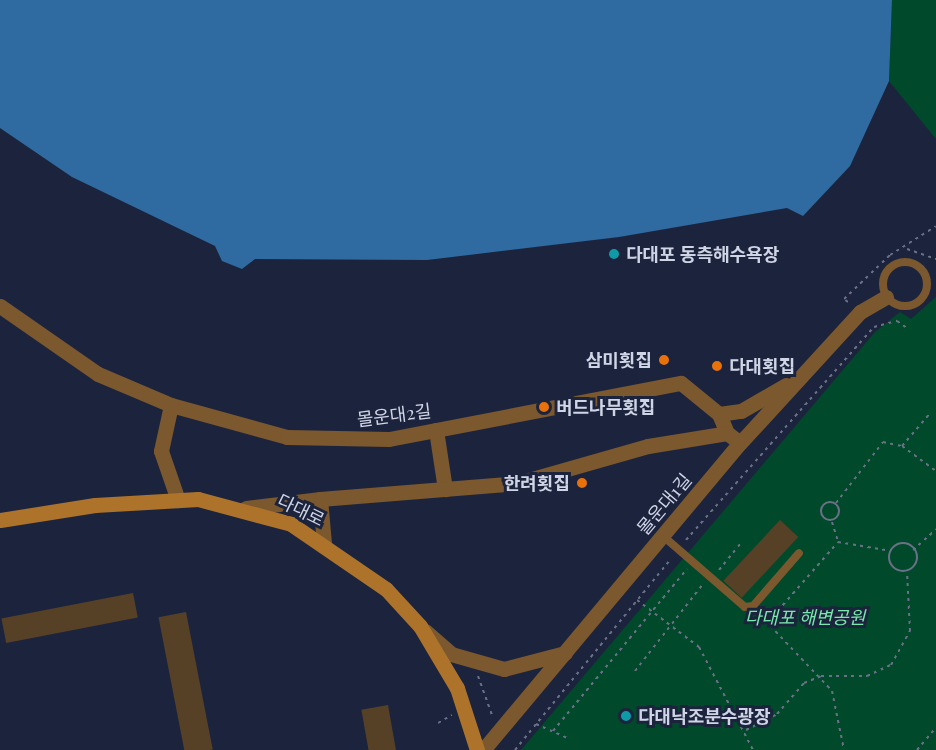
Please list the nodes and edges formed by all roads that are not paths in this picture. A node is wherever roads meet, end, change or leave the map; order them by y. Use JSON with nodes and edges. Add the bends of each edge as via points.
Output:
{"nodes":[{"id":1,"x":886,"y":297,"type":"junction"},
{"id":2,"x":0,"y":306,"type":"edge"},
{"id":3,"x":799,"y":378,"type":"junction"},
{"id":4,"x":171,"y":405,"type":"junction"},
{"id":5,"x":719,"y":414,"type":"junction"},
{"id":6,"x":436,"y":430,"type":"junction"},
{"id":7,"x":728,"y":433,"type":"junction"},
{"id":8,"x":740,"y":443,"type":"junction"},
{"id":9,"x":445,"y":489,"type":"junction"},
{"id":10,"x":178,"y":500,"type":"junction"},
{"id":11,"x":320,"y":500,"type":"junction"},
{"id":12,"x":246,"y":508,"type":"junction"},
{"id":13,"x":0,"y":520,"type":"edge"},
{"id":14,"x":663,"y":536,"type":"junction"},
{"id":15,"x":324,"y":543,"type":"junction"},
{"id":16,"x":799,"y":553,"type":"dead end"},
{"id":17,"x":420,"y":626,"type":"junction"},
{"id":18,"x":565,"y":653,"type":"junction"},
{"id":19,"x":477,"y":750,"type":"edge"},
{"id":20,"x":483,"y":750,"type":"edge"}],
"edges":[{"from":1,"to":1,"type":"lane","via":[[898,306],[919,302],[927,290],[922,270],[902,262],[889,269],[882,282]]},
{"from":1,"to":3,"type":"street","name":"몰운대1길","via":[[860,312]]},
{"from":2,"to":4,"type":"street","name":"몰운대2길","via":[[98,374]]},
{"from":3,"to":5,"type":"street","via":[[741,411]]},
{"from":3,"to":8,"type":"street","name":"몰운대1길"},
{"from":4,"to":6,"type":"street","name":"몰운대2길","via":[[287,437],[389,439]]},
{"from":4,"to":10,"type":"street","via":[[161,451]]},
{"from":5,"to":6,"type":"street","name":"몰운대2길","via":[[681,383]]},
{"from":5,"to":7,"type":"street"},
{"from":6,"to":9,"type":"street"},
{"from":7,"to":8,"type":"street"},
{"from":7,"to":9,"type":"street","via":[[648,446],[518,483]]},
{"from":8,"to":14,"type":"street","name":"몰운대1길"},
{"from":9,"to":11,"type":"street"},
{"from":10,"to":12,"type":"main road","name":"다대로"},
{"from":10,"to":13,"type":"main road","name":"다대로","via":[[95,505]]},
{"from":11,"to":12,"type":"street"},
{"from":11,"to":15,"type":"street"},
{"from":12,"to":15,"type":"main road","name":"다대로"},
{"from":14,"to":16,"type":"lane","via":[[745,607],[753,606]]},
{"from":14,"to":18,"type":"street","name":"몰운대1길"},
{"from":15,"to":17,"type":"main road","name":"다대로","via":[[386,589]]},
{"from":17,"to":18,"type":"street","via":[[451,654],[483,665],[525,666]]},
{"from":17,"to":19,"type":"main road","name":"다대로","via":[[457,688]]},
{"from":18,"to":20,"type":"street","name":"몰운대1길"}]}
